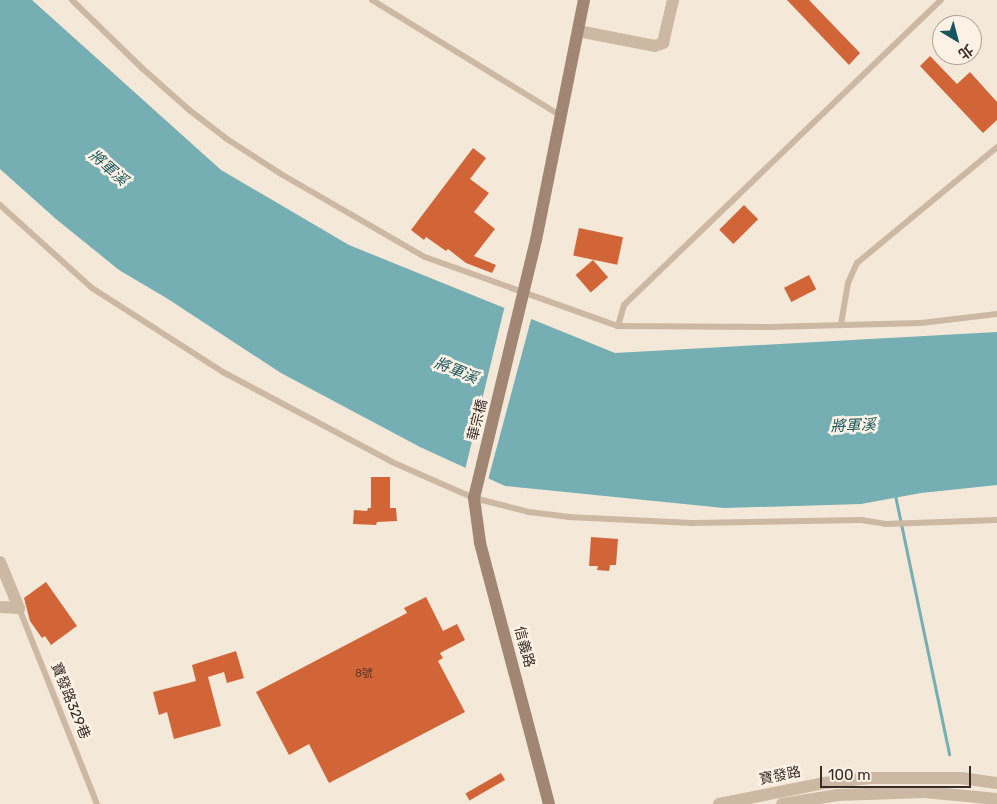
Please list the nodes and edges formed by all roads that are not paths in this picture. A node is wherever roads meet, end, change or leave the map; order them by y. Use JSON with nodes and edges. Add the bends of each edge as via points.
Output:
{"nodes":[{"id":1,"x":72,"y":0,"type":"edge"},
{"id":2,"x":372,"y":0,"type":"edge"},
{"id":3,"x":584,"y":0,"type":"edge"},
{"id":4,"x":673,"y":0,"type":"edge"},
{"id":5,"x":941,"y":0,"type":"edge"},
{"id":6,"x":578,"y":30,"type":"junction"},
{"id":7,"x":560,"y":115,"type":"junction"},
{"id":8,"x":997,"y":147,"type":"edge"},
{"id":9,"x":0,"y":205,"type":"edge"},
{"id":10,"x":524,"y":291,"type":"junction"},
{"id":11,"x":997,"y":314,"type":"edge"},
{"id":12,"x":842,"y":324,"type":"junction"},
{"id":13,"x":618,"y":326,"type":"junction"},
{"id":14,"x":474,"y":498,"type":"junction"},
{"id":15,"x":997,"y":520,"type":"edge"},
{"id":16,"x":0,"y":562,"type":"edge"},
{"id":17,"x":0,"y":607,"type":"edge"},
{"id":18,"x":19,"y":608,"type":"junction"},
{"id":19,"x":997,"y":783,"type":"edge"},
{"id":20,"x":997,"y":799,"type":"edge"},
{"id":21,"x":97,"y":804,"type":"edge"},
{"id":22,"x":549,"y":804,"type":"edge"},
{"id":23,"x":719,"y":804,"type":"edge"},
{"id":24,"x":782,"y":804,"type":"edge"}],
"edges":[{"from":1,"to":10,"type":"lane","via":[[188,109],[227,140],[425,257]]},
{"from":2,"to":7,"type":"lane"},
{"from":3,"to":6,"type":"street","name":"華宗橋"},
{"from":4,"to":6,"type":"street","via":[[663,43],[655,46]]},
{"from":5,"to":13,"type":"lane","via":[[624,305]]},
{"from":6,"to":7,"type":"street","name":"華宗橋"},
{"from":7,"to":10,"type":"street","name":"華宗橋"},
{"from":8,"to":12,"type":"lane","via":[[857,263],[848,283]]},
{"from":9,"to":14,"type":"lane","via":[[92,288],[223,372],[392,462]]},
{"from":10,"to":13,"type":"lane"},
{"from":10,"to":14,"type":"street","name":"華宗橋"},
{"from":11,"to":12,"type":"lane","via":[[921,323]]},
{"from":12,"to":13,"type":"lane"},
{"from":14,"to":15,"type":"lane","via":[[529,512],[568,517],[683,522],[861,520],[886,524]]},
{"from":14,"to":22,"type":"street","name":"信義路","via":[[480,542]]},
{"from":16,"to":18,"type":"street"},
{"from":17,"to":18,"type":"street"},
{"from":18,"to":21,"type":"lane","name":"寶發路329巷"},
{"from":19,"to":23,"type":"street","name":"寶發路","via":[[961,778],[871,778],[824,783]]},
{"from":20,"to":24,"type":"street","name":"寶發路","via":[[926,792],[838,795]]}]}
